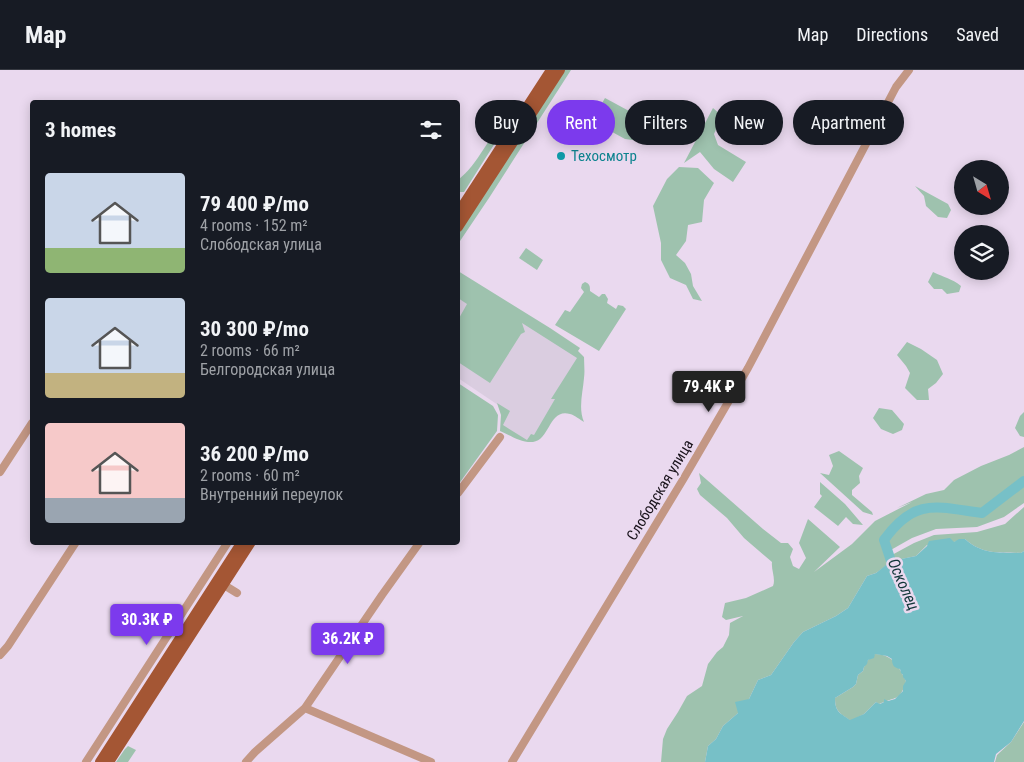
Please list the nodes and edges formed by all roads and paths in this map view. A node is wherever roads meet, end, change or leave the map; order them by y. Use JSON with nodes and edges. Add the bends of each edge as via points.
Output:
{"nodes":[{"id":1,"x":551,"y":70,"type":"edge"},
{"id":2,"x":560,"y":70,"type":"edge"},
{"id":3,"x":910,"y":70,"type":"edge"},
{"id":4,"x":460,"y":210,"type":"edge"},
{"id":5,"x":460,"y":224,"type":"edge"},
{"id":6,"x":30,"y":426,"type":"edge"},
{"id":7,"x":500,"y":437,"type":"dead end"},
{"id":8,"x":0,"y":472,"type":"edge"},
{"id":9,"x":460,"y":489,"type":"edge"},
{"id":10,"x":74,"y":545,"type":"edge"},
{"id":11,"x":226,"y":545,"type":"edge"},
{"id":12,"x":240,"y":545,"type":"edge"},
{"id":13,"x":249,"y":545,"type":"edge"},
{"id":14,"x":418,"y":545,"type":"edge"},
{"id":15,"x":207,"y":574,"type":"junction"},
{"id":16,"x":220,"y":583,"type":"junction"},
{"id":17,"x":237,"y":593,"type":"dead end"},
{"id":18,"x":0,"y":655,"type":"edge"},
{"id":19,"x":305,"y":708,"type":"junction"},
{"id":20,"x":86,"y":762,"type":"edge"},
{"id":21,"x":100,"y":762,"type":"edge"},
{"id":22,"x":109,"y":762,"type":"edge"},
{"id":23,"x":246,"y":762,"type":"edge"},
{"id":24,"x":431,"y":762,"type":"edge"},
{"id":25,"x":512,"y":762,"type":"edge"}],
"edges":[{"from":1,"to":4,"type":"main road"},
{"from":2,"to":5,"type":"main road"},
{"from":3,"to":25,"type":"street","name":"Слободская улица","via":[[896,87],[748,368]]},
{"from":6,"to":8,"type":"street"},
{"from":7,"to":9,"type":"street"},
{"from":10,"to":18,"type":"street"},
{"from":11,"to":15,"type":"street"},
{"from":12,"to":16,"type":"main road"},
{"from":13,"to":16,"type":"main road"},
{"from":14,"to":19,"type":"street"},
{"from":15,"to":16,"type":"street"},
{"from":15,"to":20,"type":"street"},
{"from":16,"to":17,"type":"street"},
{"from":16,"to":21,"type":"main road"},
{"from":16,"to":22,"type":"main road"},
{"from":19,"to":23,"type":"street"},
{"from":19,"to":24,"type":"street"}]}
